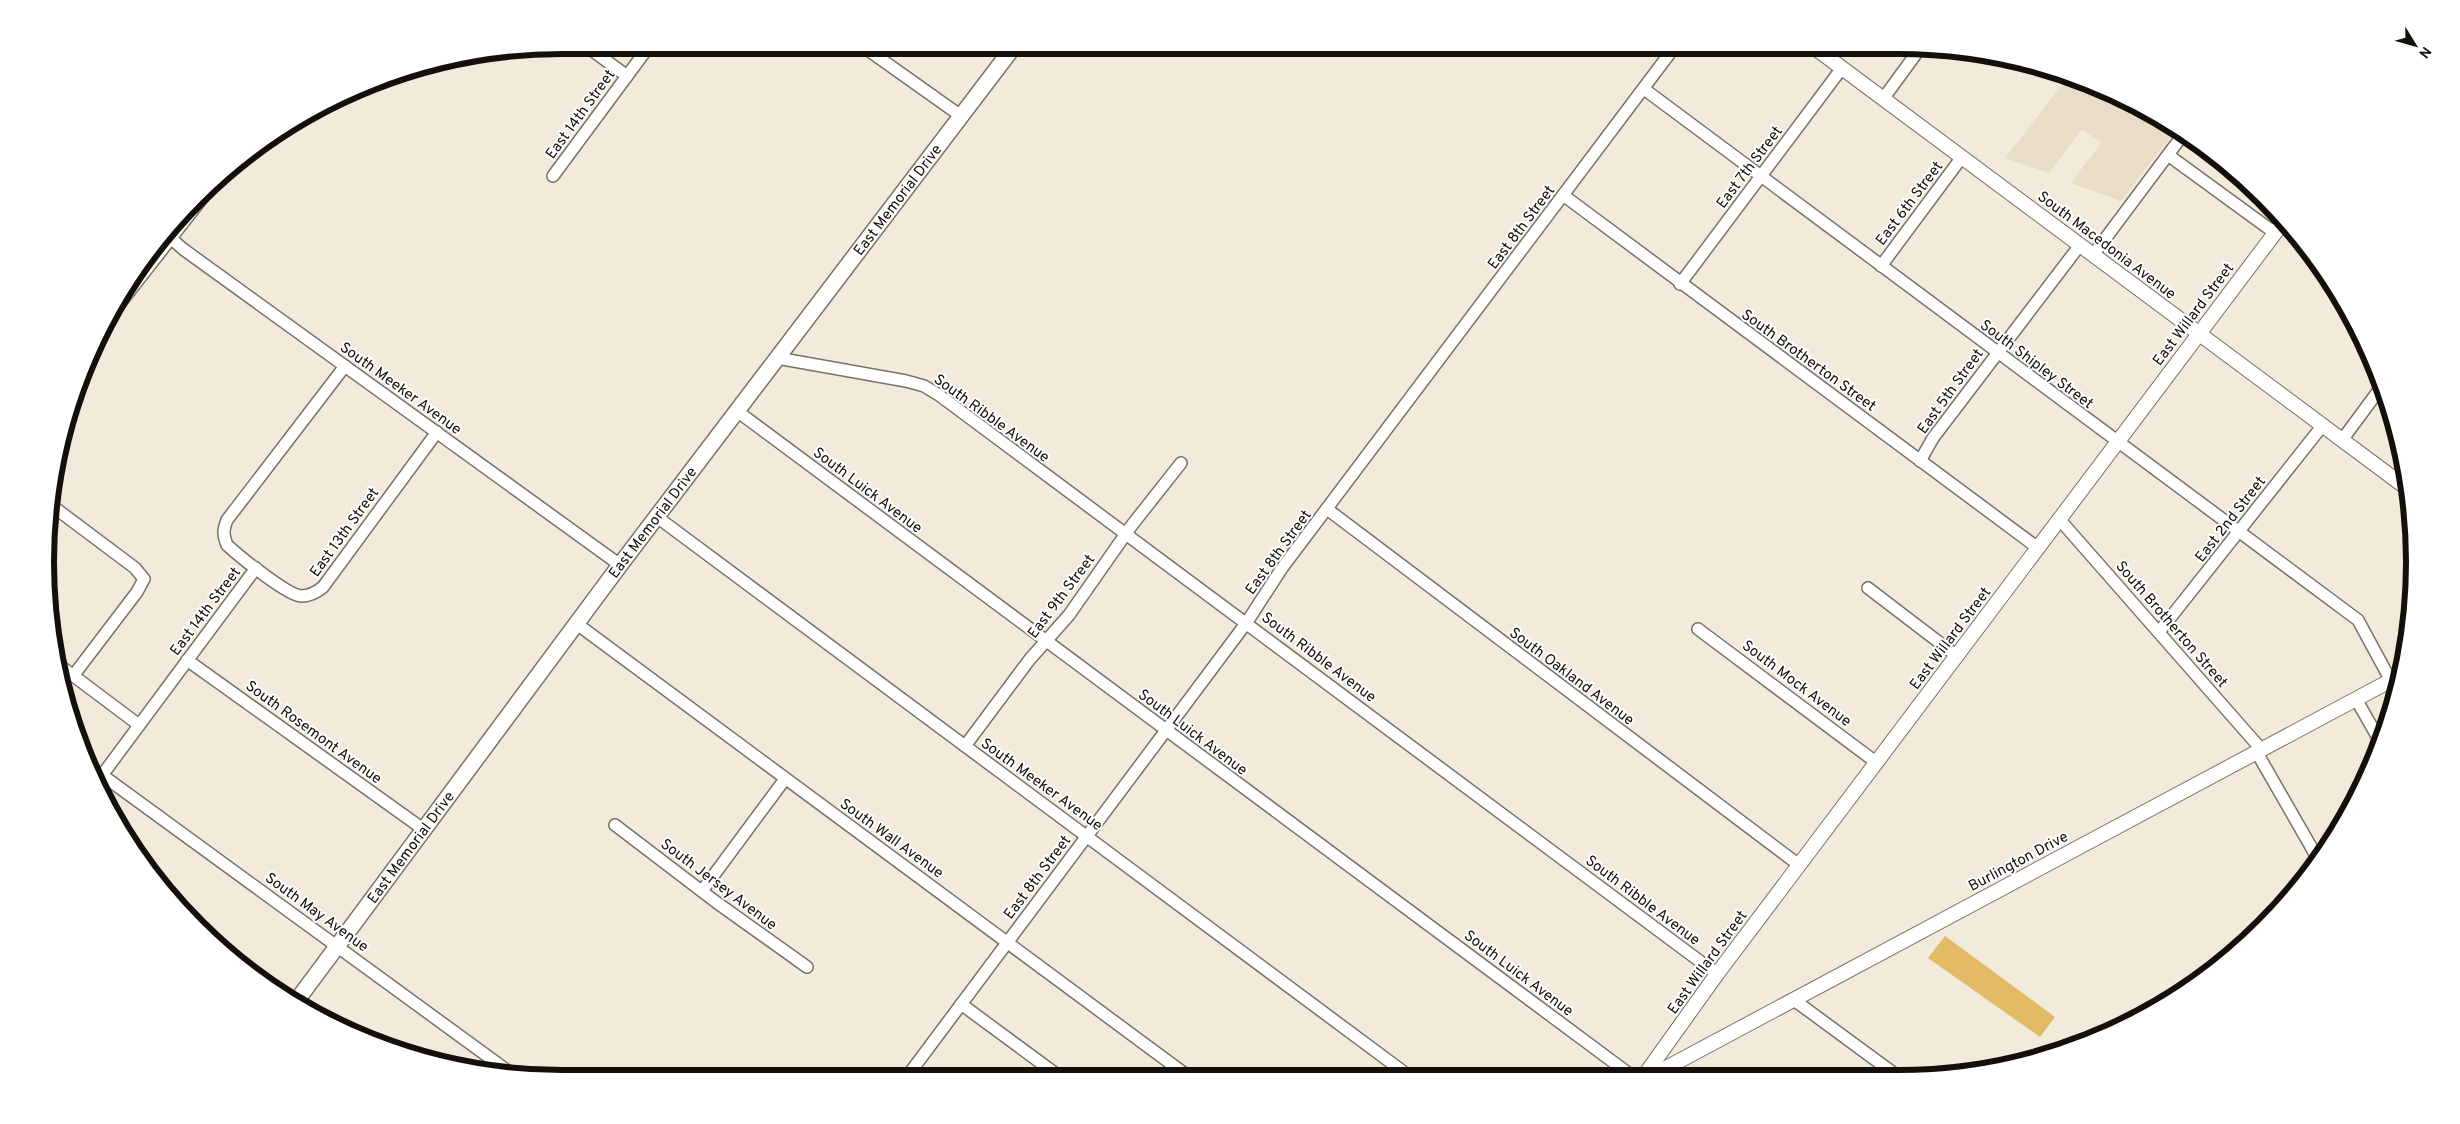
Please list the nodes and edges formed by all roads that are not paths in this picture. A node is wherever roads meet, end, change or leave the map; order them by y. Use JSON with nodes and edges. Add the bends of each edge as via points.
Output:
{"nodes":[{"id":1,"x":597,"y":54,"type":"edge"},
{"id":2,"x":643,"y":54,"type":"edge"},
{"id":3,"x":874,"y":54,"type":"edge"},
{"id":4,"x":1008,"y":54,"type":"edge"},
{"id":5,"x":1670,"y":54,"type":"edge"},
{"id":6,"x":1823,"y":54,"type":"edge"},
{"id":7,"x":1915,"y":55,"type":"edge"},
{"id":8,"x":1842,"y":68,"type":"junction"},
{"id":9,"x":627,"y":76,"type":"junction"},
{"id":10,"x":1644,"y":90,"type":"junction"},
{"id":11,"x":1883,"y":99,"type":"junction"},
{"id":12,"x":961,"y":116,"type":"junction"},
{"id":13,"x":2180,"y":139,"type":"edge"},
{"id":14,"x":2168,"y":156,"type":"junction"},
{"id":15,"x":1962,"y":157,"type":"junction"},
{"id":16,"x":553,"y":176,"type":"dead end"},
{"id":17,"x":1760,"y":177,"type":"junction"},
{"id":18,"x":1563,"y":196,"type":"junction"},
{"id":19,"x":2280,"y":227,"type":"edge"},
{"id":20,"x":2275,"y":233,"type":"junction"},
{"id":21,"x":171,"y":238,"type":"edge"},
{"id":22,"x":2080,"y":245,"type":"junction"},
{"id":23,"x":2093,"y":255,"type":"junction"},
{"id":24,"x":1881,"y":266,"type":"junction"},
{"id":25,"x":1680,"y":284,"type":"junction"},
{"id":26,"x":2199,"y":334,"type":"junction"},
{"id":27,"x":1997,"y":353,"type":"junction"},
{"id":28,"x":777,"y":358,"type":"junction"},
{"id":29,"x":345,"y":366,"type":"junction"},
{"id":30,"x":2377,"y":393,"type":"edge"},
{"id":31,"x":737,"y":411,"type":"junction"},
{"id":32,"x":2323,"y":425,"type":"junction"},
{"id":33,"x":437,"y":432,"type":"junction"},
{"id":34,"x":2342,"y":440,"type":"junction"},
{"id":35,"x":2118,"y":442,"type":"junction"},
{"id":36,"x":1920,"y":461,"type":"junction"},
{"id":37,"x":1181,"y":463,"type":"dead end"},
{"id":38,"x":2400,"y":483,"type":"edge"},
{"id":39,"x":57,"y":509,"type":"edge"},
{"id":40,"x":1327,"y":509,"type":"junction"},
{"id":41,"x":657,"y":517,"type":"junction"},
{"id":42,"x":2060,"y":520,"type":"junction"},
{"id":43,"x":2239,"y":533,"type":"junction"},
{"id":44,"x":1126,"y":534,"type":"junction"},
{"id":45,"x":2038,"y":548,"type":"junction"},
{"id":46,"x":620,"y":566,"type":"junction"},
{"id":47,"x":256,"y":568,"type":"junction"},
{"id":48,"x":1868,"y":588,"type":"dead end"},
{"id":49,"x":1247,"y":622,"type":"junction"},
{"id":50,"x":577,"y":624,"type":"junction"},
{"id":51,"x":1698,"y":629,"type":"dead end"},
{"id":52,"x":2159,"y":632,"type":"junction"},
{"id":53,"x":1047,"y":642,"type":"junction"},
{"id":54,"x":1957,"y":656,"type":"junction"},
{"id":55,"x":187,"y":660,"type":"junction"},
{"id":56,"x":66,"y":671,"type":"edge"},
{"id":57,"x":2393,"y":673,"type":"edge"},
{"id":58,"x":73,"y":676,"type":"junction"},
{"id":59,"x":2392,"y":682,"type":"edge"},
{"id":60,"x":2356,"y":699,"type":"junction"},
{"id":61,"x":139,"y":725,"type":"junction"},
{"id":62,"x":1166,"y":730,"type":"junction"},
{"id":63,"x":2376,"y":734,"type":"edge"},
{"id":64,"x":965,"y":746,"type":"junction"},
{"id":65,"x":2259,"y":750,"type":"junction"},
{"id":66,"x":1877,"y":762,"type":"junction"},
{"id":67,"x":101,"y":777,"type":"edge"},
{"id":68,"x":785,"y":779,"type":"junction"},
{"id":69,"x":103,"y":781,"type":"edge"},
{"id":70,"x":615,"y":825,"type":"dead end"},
{"id":71,"x":423,"y":829,"type":"junction"},
{"id":72,"x":1087,"y":836,"type":"junction"},
{"id":73,"x":2314,"y":853,"type":"edge"},
{"id":74,"x":1800,"y":865,"type":"junction"},
{"id":75,"x":702,"y":891,"type":"junction"},
{"id":76,"x":1008,"y":942,"type":"junction"},
{"id":77,"x":338,"y":945,"type":"junction"},
{"id":78,"x":806,"y":967,"type":"dead end"},
{"id":79,"x":1717,"y":974,"type":"junction"},
{"id":80,"x":300,"y":997,"type":"edge"},
{"id":81,"x":1794,"y":1000,"type":"junction"},
{"id":82,"x":961,"y":1004,"type":"junction"},
{"id":83,"x":502,"y":1067,"type":"edge"},
{"id":84,"x":912,"y":1070,"type":"edge"},
{"id":85,"x":1051,"y":1070,"type":"edge"},
{"id":86,"x":1180,"y":1070,"type":"edge"},
{"id":87,"x":1402,"y":1070,"type":"edge"},
{"id":88,"x":1624,"y":1070,"type":"edge"},
{"id":89,"x":1648,"y":1070,"type":"edge"},
{"id":90,"x":1662,"y":1070,"type":"edge"},
{"id":91,"x":1889,"y":1070,"type":"edge"}],
"edges":[{"from":1,"to":9,"type":"street"},
{"from":2,"to":9,"type":"street","name":"East 14th Street"},
{"from":3,"to":12,"type":"street"},
{"from":4,"to":12,"type":"main road","name":"East Memorial Drive"},
{"from":5,"to":10,"type":"street","name":"East 8th Street"},
{"from":6,"to":8,"type":"street","name":"South Macedonia Avenue"},
{"from":7,"to":11,"type":"street"},
{"from":8,"to":11,"type":"street","name":"South Macedonia Avenue"},
{"from":8,"to":17,"type":"street","name":"East 7th Street"},
{"from":9,"to":16,"type":"street","name":"East 14th Street"},
{"from":10,"to":17,"type":"street","name":"South Shipley Street"},
{"from":10,"to":18,"type":"street","name":"East 8th Street"},
{"from":11,"to":15,"type":"street","name":"South Macedonia Avenue"},
{"from":12,"to":28,"type":"main road","name":"East Memorial Drive"},
{"from":13,"to":14,"type":"street"},
{"from":14,"to":20,"type":"street"},
{"from":14,"to":23,"type":"street"},
{"from":15,"to":22,"type":"street","name":"South Macedonia Avenue"},
{"from":15,"to":24,"type":"street","name":"East 6th Street"},
{"from":17,"to":24,"type":"street","name":"South Shipley Street"},
{"from":17,"to":25,"type":"street","name":"East 7th Street"},
{"from":18,"to":25,"type":"street","name":"South Brotherton Street"},
{"from":18,"to":40,"type":"street","name":"East 8th Street"},
{"from":19,"to":20,"type":"street","name":"East Willard Street"},
{"from":20,"to":26,"type":"street","name":"East Willard Street"},
{"from":21,"to":29,"type":"street","name":"South Meeker Avenue"},
{"from":22,"to":23,"type":"street","name":"South Macedonia Avenue"},
{"from":22,"to":27,"type":"street","name":"East 5th Street"},
{"from":23,"to":26,"type":"street","name":"South Macedonia Avenue"},
{"from":24,"to":27,"type":"street","name":"South Shipley Street"},
{"from":25,"to":36,"type":"street","name":"South Brotherton Street"},
{"from":26,"to":32,"type":"street","name":"South Macedonia Avenue"},
{"from":26,"to":35,"type":"street","name":"East Willard Street"},
{"from":27,"to":35,"type":"street","name":"South Shipley Street"},
{"from":27,"to":36,"type":"street","name":"East 5th Street","via":[[1933,438]]},
{"from":28,"to":31,"type":"main road","name":"East Memorial Drive"},
{"from":28,"to":44,"type":"street","name":"South Ribble Avenue","via":[[906,380],[924,386]]},
{"from":29,"to":33,"type":"street","name":"South Meeker Avenue"},
{"from":29,"to":47,"type":"street","name":"East 14th Street","via":[[224,528],[227,545]]},
{"from":30,"to":34,"type":"street"},
{"from":31,"to":41,"type":"main road","name":"East Memorial Drive"},
{"from":31,"to":53,"type":"street","name":"South Luick Avenue"},
{"from":32,"to":34,"type":"street","name":"South Macedonia Avenue"},
{"from":32,"to":43,"type":"street","name":"East 2nd Street"},
{"from":33,"to":46,"type":"street","name":"South Meeker Avenue"},
{"from":33,"to":47,"type":"street","name":"East 13th Street","via":[[323,587],[313,594],[301,596]]},
{"from":34,"to":38,"type":"street","name":"South Macedonia Avenue"},
{"from":35,"to":42,"type":"street","name":"East Willard Street"},
{"from":35,"to":43,"type":"street","name":"South Shipley Street"},
{"from":36,"to":45,"type":"street","name":"South Brotherton Street"},
{"from":37,"to":44,"type":"street","name":"East 9th Street"},
{"from":39,"to":58,"type":"street","via":[[135,568],[144,579]]},
{"from":40,"to":49,"type":"street","name":"East 8th Street","via":[[1282,568]]},
{"from":40,"to":74,"type":"street","name":"South Oakland Avenue"},
{"from":41,"to":46,"type":"main road","name":"East Memorial Drive"},
{"from":41,"to":64,"type":"street","name":"South Meeker Avenue"},
{"from":42,"to":45,"type":"street","name":"East Willard Street"},
{"from":42,"to":52,"type":"street","name":"South Brotherton Street"},
{"from":43,"to":52,"type":"street","name":"East 2nd Street"},
{"from":43,"to":57,"type":"street","name":"South Shipley Street","via":[[2360,622]]},
{"from":44,"to":49,"type":"street","name":"South Ribble Avenue"},
{"from":44,"to":53,"type":"street","name":"East 9th Street"},
{"from":45,"to":54,"type":"street","name":"East Willard Street"},
{"from":46,"to":50,"type":"main road","name":"East Memorial Drive"},
{"from":47,"to":55,"type":"street","name":"East 14th Street"},
{"from":48,"to":54,"type":"street"},
{"from":49,"to":62,"type":"street","name":"East 8th Street"},
{"from":49,"to":79,"type":"street","name":"South Ribble Avenue"},
{"from":50,"to":68,"type":"street","name":"South Wall Avenue"},
{"from":50,"to":71,"type":"main road","name":"East Memorial Drive"},
{"from":51,"to":66,"type":"street","name":"South Mock Avenue"},
{"from":52,"to":65,"type":"street","name":"South Brotherton Street"},
{"from":53,"to":62,"type":"street","name":"South Luick Avenue"},
{"from":53,"to":64,"type":"street","name":"East 9th Street","via":[[1030,659]]},
{"from":54,"to":66,"type":"street","name":"East Willard Street"},
{"from":55,"to":61,"type":"street","name":"East 14th Street"},
{"from":55,"to":71,"type":"street","name":"South Rosemont Avenue"},
{"from":56,"to":58,"type":"street"},
{"from":58,"to":61,"type":"street"},
{"from":59,"to":60,"type":"street","name":"Burlington Drive"},
{"from":60,"to":63,"type":"street"},
{"from":60,"to":65,"type":"street","name":"Burlington Drive"},
{"from":61,"to":67,"type":"street","name":"East 14th Street"},
{"from":62,"to":72,"type":"street","name":"East 8th Street"},
{"from":62,"to":88,"type":"street","name":"South Luick Avenue"},
{"from":64,"to":72,"type":"street","name":"South Meeker Avenue"},
{"from":65,"to":73,"type":"street","name":"South Brotherton Street"},
{"from":65,"to":81,"type":"street","name":"Burlington Drive"},
{"from":66,"to":74,"type":"street","name":"East Willard Street"},
{"from":68,"to":75,"type":"street"},
{"from":68,"to":76,"type":"street","name":"South Wall Avenue"},
{"from":69,"to":77,"type":"street","name":"South May Avenue"},
{"from":70,"to":75,"type":"street","name":"South Jersey Avenue"},
{"from":71,"to":77,"type":"main road","name":"East Memorial Drive"},
{"from":72,"to":76,"type":"street","name":"East 8th Street"},
{"from":72,"to":87,"type":"street","name":"South Meeker Avenue"},
{"from":74,"to":79,"type":"street","name":"East Willard Street"},
{"from":75,"to":78,"type":"street","name":"South Jersey Avenue"},
{"from":76,"to":82,"type":"street","name":"East 8th Street"},
{"from":76,"to":86,"type":"street","name":"South Wall Avenue"},
{"from":77,"to":80,"type":"main road","name":"East Memorial Drive"},
{"from":77,"to":83,"type":"street","name":"South May Avenue"},
{"from":79,"to":89,"type":"street","name":"East Willard Street"},
{"from":81,"to":90,"type":"street","name":"Burlington Drive"},
{"from":81,"to":91,"type":"street"},
{"from":82,"to":84,"type":"street","name":"East 8th Street"},
{"from":82,"to":85,"type":"street"}]}
